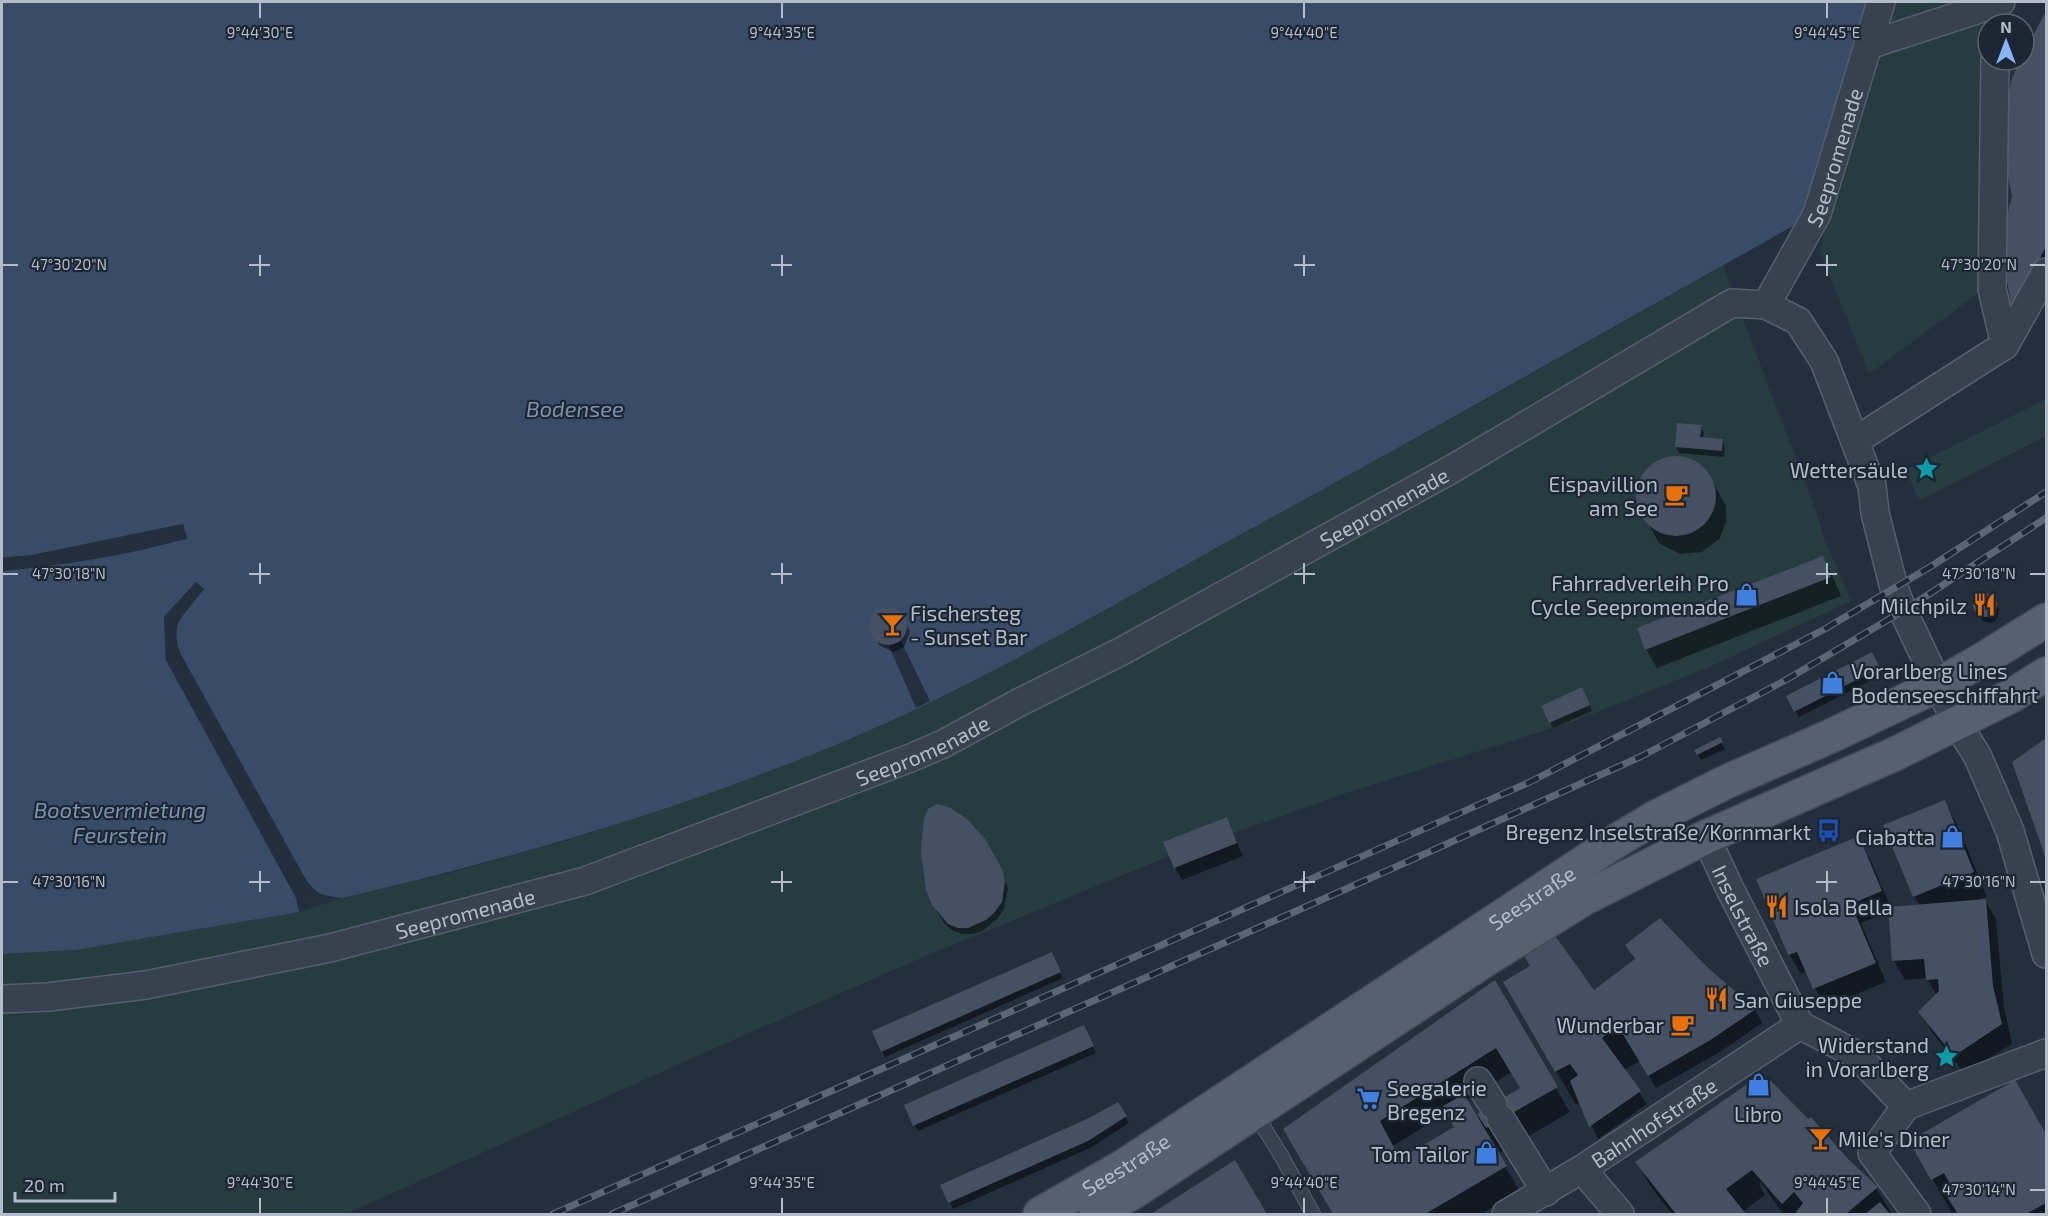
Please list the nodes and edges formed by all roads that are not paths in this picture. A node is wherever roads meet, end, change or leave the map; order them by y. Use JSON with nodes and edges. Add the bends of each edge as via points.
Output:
{"nodes":[{"id":1,"x":1881,"y":2,"type":"edge"},
{"id":2,"x":1997,"y":8,"type":"edge"},
{"id":3,"x":1869,"y":45,"type":"junction"},
{"id":4,"x":1995,"y":72,"type":"edge"},
{"id":5,"x":2046,"y":272,"type":"edge"},
{"id":6,"x":1766,"y":305,"type":"junction"},
{"id":7,"x":2005,"y":345,"type":"junction"},
{"id":8,"x":1855,"y":441,"type":"junction"},
{"id":9,"x":2046,"y":620,"type":"edge"},
{"id":10,"x":2046,"y":674,"type":"edge"},
{"id":11,"x":1938,"y":685,"type":"junction"},
{"id":12,"x":1957,"y":724,"type":"junction"},
{"id":13,"x":1706,"y":837,"type":"junction"},
{"id":14,"x":2046,"y":954,"type":"edge"},
{"id":15,"x":2,"y":999,"type":"edge"},
{"id":16,"x":1800,"y":1025,"type":"junction"},
{"id":17,"x":2046,"y":1053,"type":"edge"},
{"id":18,"x":1478,"y":1081,"type":"dead end"},
{"id":19,"x":1906,"y":1106,"type":"junction"},
{"id":20,"x":1254,"y":1112,"type":"junction"},
{"id":21,"x":1582,"y":1169,"type":"junction"},
{"id":22,"x":1545,"y":1192,"type":"junction"},
{"id":23,"x":1040,"y":1215,"type":"edge"},
{"id":24,"x":1096,"y":1215,"type":"edge"},
{"id":25,"x":1313,"y":1215,"type":"edge"},
{"id":26,"x":1506,"y":1215,"type":"edge"},
{"id":27,"x":1620,"y":1215,"type":"edge"},
{"id":28,"x":1917,"y":1215,"type":"edge"}],
"edges":[{"from":1,"to":3,"type":"street","name":"Seepromenade"},
{"from":2,"to":3,"type":"street"},
{"from":3,"to":6,"type":"street","name":"Seepromenade","via":[[1817,214]]},
{"from":4,"to":7,"type":"street","via":[[1992,289]]},
{"from":5,"to":7,"type":"street"},
{"from":6,"to":8,"type":"street","name":"Seepromenade","via":[[1798,321],[1824,361]]},
{"from":6,"to":15,"type":"street","name":"Seepromenade","via":[[1732,303],[1452,469],[1122,651],[913,757],[573,884],[330,948],[157,983]]},
{"from":7,"to":8,"type":"street"},
{"from":8,"to":11,"type":"street","name":"Seepromenade","via":[[1872,486],[1894,588]]},
{"from":9,"to":11,"type":"main road","name":"Seestraße"},
{"from":10,"to":12,"type":"main road","name":"Seestraße"},
{"from":11,"to":12,"type":"street","name":"Seepromenade"},
{"from":11,"to":23,"type":"main road","name":"Seestraße","via":[[1656,817],[1124,1166]]},
{"from":12,"to":13,"type":"main road","name":"Seestraße"},
{"from":12,"to":14,"type":"street","name":"Seepromenade","via":[[1977,755],[2010,831]]},
{"from":13,"to":16,"type":"street","name":"Inselstraße"},
{"from":13,"to":20,"type":"main road","name":"Seestraße","via":[[1585,898]]},
{"from":16,"to":19,"type":"street","via":[[1857,1055]]},
{"from":16,"to":21,"type":"street","name":"Bahnhofstraße"},
{"from":17,"to":19,"type":"street"},
{"from":18,"to":22,"type":"street"},
{"from":19,"to":28,"type":"street","via":[[1872,1153]]},
{"from":20,"to":24,"type":"main road","name":"Seestraße"},
{"from":20,"to":25,"type":"lane"},
{"from":21,"to":22,"type":"street","name":"Bahnhofstraße"},
{"from":21,"to":27,"type":"street"},
{"from":22,"to":26,"type":"street","name":"Bahnhofstraße"}]}
